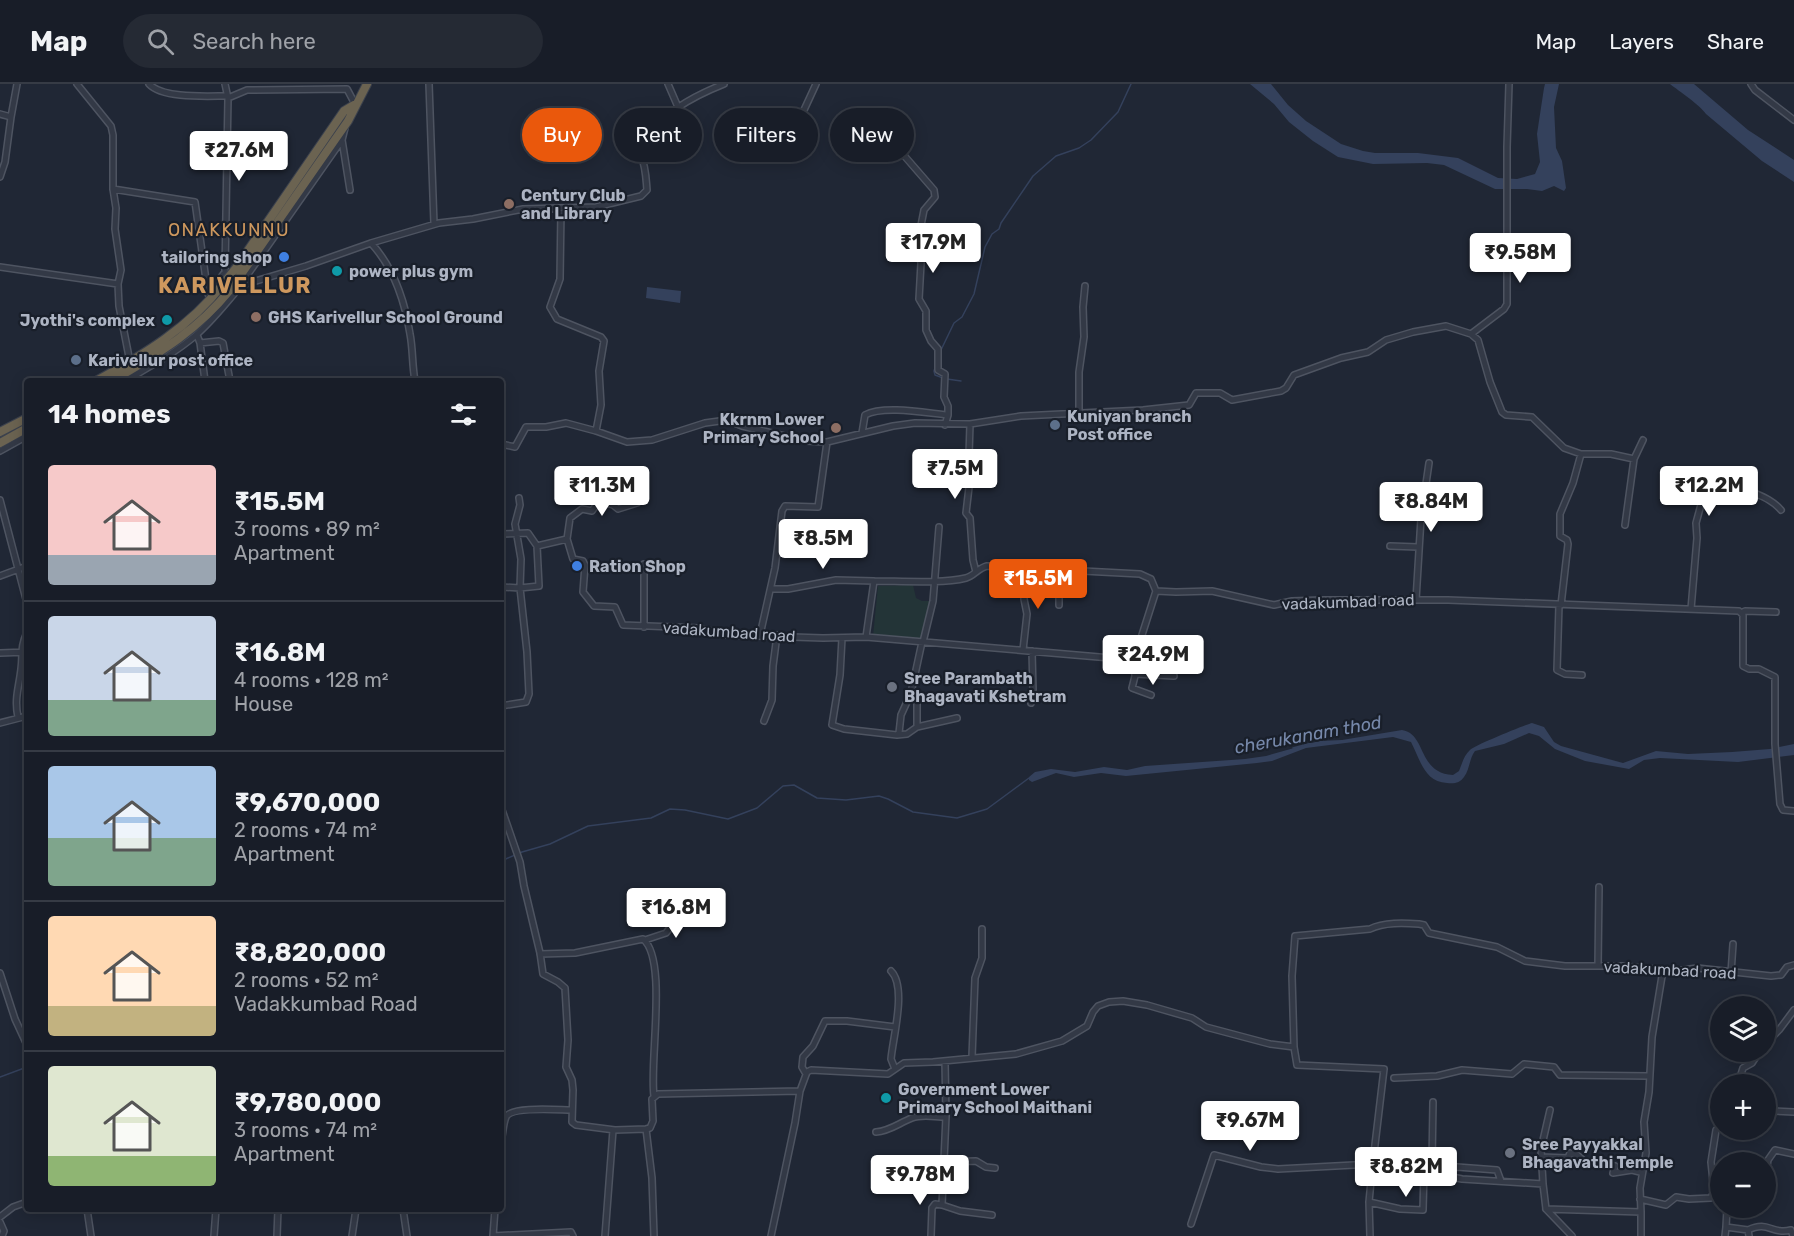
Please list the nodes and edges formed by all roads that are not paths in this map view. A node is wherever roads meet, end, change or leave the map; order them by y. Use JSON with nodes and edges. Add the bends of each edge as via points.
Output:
{"nodes":[{"id":1,"x":17,"y":84,"type":"edge"},
{"id":2,"x":77,"y":84,"type":"edge"},
{"id":3,"x":149,"y":84,"type":"edge"},
{"id":4,"x":225,"y":84,"type":"edge"},
{"id":5,"x":368,"y":84,"type":"edge"},
{"id":6,"x":429,"y":84,"type":"edge"},
{"id":7,"x":668,"y":84,"type":"edge"},
{"id":8,"x":724,"y":84,"type":"edge"},
{"id":9,"x":816,"y":84,"type":"edge"},
{"id":10,"x":1509,"y":84,"type":"edge"},
{"id":11,"x":1751,"y":84,"type":"edge"},
{"id":12,"x":228,"y":97,"type":"junction"},
{"id":13,"x":355,"y":104,"type":"junction"},
{"id":14,"x":678,"y":107,"type":"junction"},
{"id":15,"x":805,"y":108,"type":"edge"},
{"id":16,"x":0,"y":114,"type":"edge"},
{"id":17,"x":10,"y":117,"type":"junction"},
{"id":18,"x":1794,"y":120,"type":"edge"},
{"id":19,"x":348,"y":121,"type":"junction"},
{"id":20,"x":342,"y":140,"type":"junction"},
{"id":21,"x":910,"y":162,"type":"edge"},
{"id":22,"x":0,"y":177,"type":"edge"},
{"id":23,"x":113,"y":189,"type":"junction"},
{"id":24,"x":350,"y":190,"type":"dead end"},
{"id":25,"x":561,"y":209,"type":"junction"},
{"id":26,"x":434,"y":224,"type":"junction"},
{"id":27,"x":371,"y":243,"type":"junction"},
{"id":28,"x":0,"y":267,"type":"edge"},
{"id":29,"x":239,"y":271,"type":"junction"},
{"id":30,"x":225,"y":272,"type":"junction"},
{"id":31,"x":118,"y":284,"type":"junction"},
{"id":32,"x":240,"y":286,"type":"junction"},
{"id":33,"x":1085,"y":286,"type":"dead end"},
{"id":34,"x":226,"y":287,"type":"junction"},
{"id":35,"x":1471,"y":334,"type":"junction"},
{"id":36,"x":197,"y":335,"type":"junction"},
{"id":37,"x":200,"y":343,"type":"junction"},
{"id":38,"x":129,"y":362,"type":"junction"},
{"id":39,"x":101,"y":378,"type":"edge"},
{"id":40,"x":117,"y":378,"type":"edge"},
{"id":41,"x":130,"y":378,"type":"edge"},
{"id":42,"x":205,"y":378,"type":"edge"},
{"id":43,"x":229,"y":378,"type":"edge"},
{"id":44,"x":415,"y":378,"type":"edge"},
{"id":45,"x":1079,"y":412,"type":"junction"},
{"id":46,"x":948,"y":415,"type":"junction"},
{"id":47,"x":24,"y":420,"type":"edge"},
{"id":48,"x":970,"y":424,"type":"junction"},
{"id":49,"x":945,"y":425,"type":"junction"},
{"id":50,"x":24,"y":430,"type":"edge"},
{"id":51,"x":596,"y":431,"type":"junction"},
{"id":52,"x":0,"y":432,"type":"edge"},
{"id":53,"x":862,"y":434,"type":"junction"},
{"id":54,"x":24,"y":438,"type":"edge"},
{"id":55,"x":1643,"y":440,"type":"dead end"},
{"id":56,"x":0,"y":442,"type":"edge"},
{"id":57,"x":827,"y":442,"type":"junction"},
{"id":58,"x":504,"y":445,"type":"edge"},
{"id":59,"x":0,"y":451,"type":"edge"},
{"id":60,"x":1581,"y":454,"type":"junction"},
{"id":61,"x":1635,"y":459,"type":"junction"},
{"id":62,"x":1430,"y":463,"type":"dead end"},
{"id":63,"x":519,"y":498,"type":"dead end"},
{"id":64,"x":0,"y":500,"type":"edge"},
{"id":65,"x":638,"y":503,"type":"dead end"},
{"id":66,"x":1781,"y":510,"type":"dead end"},
{"id":67,"x":1625,"y":525,"type":"dead end"},
{"id":68,"x":939,"y":527,"type":"dead end"},
{"id":69,"x":504,"y":534,"type":"edge"},
{"id":70,"x":516,"y":534,"type":"junction"},
{"id":71,"x":567,"y":539,"type":"junction"},
{"id":72,"x":537,"y":546,"type":"junction"},
{"id":73,"x":1390,"y":546,"type":"dead end"},
{"id":74,"x":1418,"y":547,"type":"junction"},
{"id":75,"x":644,"y":564,"type":"dead end"},
{"id":76,"x":24,"y":567,"type":"edge"},
{"id":77,"x":1025,"y":568,"type":"junction"},
{"id":78,"x":18,"y":570,"type":"junction"},
{"id":79,"x":1059,"y":570,"type":"junction"},
{"id":80,"x":976,"y":572,"type":"junction"},
{"id":81,"x":0,"y":576,"type":"edge"},
{"id":82,"x":874,"y":580,"type":"junction"},
{"id":83,"x":935,"y":580,"type":"junction"},
{"id":84,"x":504,"y":586,"type":"edge"},
{"id":85,"x":520,"y":588,"type":"junction"},
{"id":86,"x":771,"y":589,"type":"junction"},
{"id":87,"x":1156,"y":591,"type":"junction"},
{"id":88,"x":24,"y":592,"type":"edge"},
{"id":89,"x":1416,"y":600,"type":"junction"},
{"id":90,"x":1059,"y":605,"type":"dead end"},
{"id":91,"x":1560,"y":605,"type":"junction"},
{"id":92,"x":1691,"y":609,"type":"junction"},
{"id":93,"x":1776,"y":612,"type":"dead end"},
{"id":94,"x":1742,"y":613,"type":"junction"},
{"id":95,"x":644,"y":627,"type":"junction"},
{"id":96,"x":760,"y":635,"type":"junction"},
{"id":97,"x":777,"y":635,"type":"junction"},
{"id":98,"x":866,"y":637,"type":"junction"},
{"id":99,"x":843,"y":638,"type":"junction"},
{"id":100,"x":922,"y":642,"type":"junction"},
{"id":101,"x":1023,"y":650,"type":"junction"},
{"id":102,"x":1032,"y":651,"type":"junction"},
{"id":103,"x":24,"y":652,"type":"edge"},
{"id":104,"x":0,"y":653,"type":"edge"},
{"id":105,"x":1134,"y":660,"type":"junction"},
{"id":106,"x":1135,"y":674,"type":"junction"},
{"id":107,"x":1582,"y":675,"type":"dead end"},
{"id":108,"x":1174,"y":676,"type":"dead end"},
{"id":109,"x":911,"y":694,"type":"junction"},
{"id":110,"x":1151,"y":695,"type":"dead end"},
{"id":111,"x":1030,"y":703,"type":"dead end"},
{"id":112,"x":504,"y":706,"type":"edge"},
{"id":113,"x":24,"y":716,"type":"edge"},
{"id":114,"x":18,"y":717,"type":"junction"},
{"id":115,"x":957,"y":718,"type":"dead end"},
{"id":116,"x":764,"y":721,"type":"dead end"},
{"id":117,"x":0,"y":723,"type":"edge"},
{"id":118,"x":917,"y":727,"type":"junction"},
{"id":119,"x":897,"y":735,"type":"junction"},
{"id":120,"x":1794,"y":812,"type":"edge"},
{"id":121,"x":504,"y":815,"type":"edge"},
{"id":122,"x":1599,"y":887,"type":"dead end"},
{"id":123,"x":686,"y":907,"type":"dead end"},
{"id":124,"x":982,"y":929,"type":"dead end"},
{"id":125,"x":645,"y":940,"type":"junction"},
{"id":126,"x":1733,"y":944,"type":"dead end"},
{"id":127,"x":540,"y":954,"type":"junction"},
{"id":128,"x":1794,"y":965,"type":"edge"},
{"id":129,"x":1598,"y":966,"type":"junction"},
{"id":130,"x":1663,"y":970,"type":"junction"},
{"id":131,"x":891,"y":971,"type":"dead end"},
{"id":132,"x":0,"y":973,"type":"edge"},
{"id":133,"x":1731,"y":973,"type":"junction"},
{"id":134,"x":1794,"y":1010,"type":"edge"},
{"id":135,"x":895,"y":1027,"type":"junction"},
{"id":136,"x":1776,"y":1033,"type":"edge"},
{"id":137,"x":24,"y":1039,"type":"edge"},
{"id":138,"x":1294,"y":1047,"type":"junction"},
{"id":139,"x":972,"y":1057,"type":"junction"},
{"id":140,"x":945,"y":1061,"type":"junction"},
{"id":141,"x":1753,"y":1062,"type":"edge"},
{"id":142,"x":895,"y":1069,"type":"junction"},
{"id":143,"x":806,"y":1074,"type":"junction"},
{"id":144,"x":1741,"y":1074,"type":"edge"},
{"id":145,"x":1649,"y":1076,"type":"junction"},
{"id":146,"x":1394,"y":1078,"type":"dead end"},
{"id":147,"x":800,"y":1090,"type":"junction"},
{"id":148,"x":654,"y":1096,"type":"junction"},
{"id":149,"x":1433,"y":1102,"type":"dead end"},
{"id":150,"x":571,"y":1110,"type":"junction"},
{"id":151,"x":1550,"y":1110,"type":"dead end"},
{"id":152,"x":1776,"y":1111,"type":"edge"},
{"id":153,"x":1794,"y":1112,"type":"edge"},
{"id":154,"x":945,"y":1117,"type":"junction"},
{"id":155,"x":504,"y":1127,"type":"edge"},
{"id":156,"x":646,"y":1129,"type":"junction"},
{"id":157,"x":613,"y":1130,"type":"junction"},
{"id":158,"x":876,"y":1132,"type":"dead end"},
{"id":159,"x":1774,"y":1152,"type":"edge"},
{"id":160,"x":1794,"y":1154,"type":"edge"},
{"id":161,"x":1541,"y":1157,"type":"junction"},
{"id":162,"x":943,"y":1162,"type":"junction"},
{"id":163,"x":1373,"y":1167,"type":"junction"},
{"id":164,"x":995,"y":1168,"type":"dead end"},
{"id":165,"x":1424,"y":1170,"type":"junction"},
{"id":166,"x":1437,"y":1170,"type":"junction"},
{"id":167,"x":1640,"y":1172,"type":"dead end"},
{"id":168,"x":1501,"y":1181,"type":"junction"},
{"id":169,"x":1543,"y":1184,"type":"junction"},
{"id":170,"x":1710,"y":1198,"type":"edge"},
{"id":171,"x":1640,"y":1199,"type":"junction"},
{"id":172,"x":1369,"y":1202,"type":"junction"},
{"id":173,"x":24,"y":1203,"type":"edge"},
{"id":174,"x":942,"y":1205,"type":"junction"},
{"id":175,"x":1546,"y":1209,"type":"junction"},
{"id":176,"x":87,"y":1212,"type":"edge"},
{"id":177,"x":216,"y":1212,"type":"edge"},
{"id":178,"x":278,"y":1212,"type":"edge"},
{"id":179,"x":356,"y":1212,"type":"edge"},
{"id":180,"x":403,"y":1212,"type":"edge"},
{"id":181,"x":495,"y":1212,"type":"edge"},
{"id":182,"x":1641,"y":1212,"type":"junction"},
{"id":183,"x":992,"y":1215,"type":"dead end"},
{"id":184,"x":0,"y":1218,"type":"edge"},
{"id":185,"x":1726,"y":1218,"type":"edge"},
{"id":186,"x":0,"y":1222,"type":"edge"},
{"id":187,"x":1191,"y":1224,"type":"dead end"},
{"id":188,"x":1726,"y":1227,"type":"junction"},
{"id":189,"x":1749,"y":1233,"type":"edge"},
{"id":190,"x":2,"y":1236,"type":"edge"},
{"id":191,"x":91,"y":1236,"type":"edge"},
{"id":192,"x":214,"y":1236,"type":"edge"},
{"id":193,"x":277,"y":1236,"type":"edge"},
{"id":194,"x":352,"y":1236,"type":"edge"},
{"id":195,"x":407,"y":1236,"type":"edge"},
{"id":196,"x":493,"y":1236,"type":"edge"},
{"id":197,"x":573,"y":1236,"type":"edge"},
{"id":198,"x":605,"y":1236,"type":"edge"},
{"id":199,"x":654,"y":1236,"type":"edge"},
{"id":200,"x":771,"y":1236,"type":"edge"},
{"id":201,"x":931,"y":1236,"type":"edge"},
{"id":202,"x":1370,"y":1236,"type":"edge"},
{"id":203,"x":1572,"y":1236,"type":"edge"},
{"id":204,"x":1641,"y":1236,"type":"edge"},
{"id":205,"x":1725,"y":1236,"type":"edge"},
{"id":206,"x":1792,"y":1236,"type":"edge"}],
"edges":[{"from":1,"to":17,"type":"street"},
{"from":2,"to":23,"type":"street","via":[[111,126]]},
{"from":3,"to":12,"type":"street","via":[[168,93]]},
{"from":4,"to":12,"type":"street"},
{"from":5,"to":13,"type":"highway"},
{"from":6,"to":26,"type":"street"},
{"from":7,"to":14,"type":"street"},
{"from":8,"to":14,"type":"street","via":[[695,95]]},
{"from":9,"to":15,"type":"street"},
{"from":10,"to":35,"type":"street","via":[[1506,307]]},
{"from":11,"to":18,"type":"street"},
{"from":12,"to":13,"type":"street","via":[[248,90],[346,89]]},
{"from":12,"to":30,"type":"street"},
{"from":13,"to":19,"type":"highway"},
{"from":13,"to":29,"type":"highway","via":[[344,111]]},
{"from":14,"to":25,"type":"street","via":[[637,143],[646,175],[647,190],[641,196],[596,207]]},
{"from":16,"to":17,"type":"street"},
{"from":17,"to":22,"type":"street"},
{"from":19,"to":20,"type":"street"},
{"from":19,"to":29,"type":"highway"},
{"from":20,"to":24,"type":"street"},
{"from":20,"to":32,"type":"street"},
{"from":21,"to":46,"type":"street","via":[[934,190],[935,197],[924,210],[916,251],[921,263],[919,299],[926,311],[926,330],[938,349],[938,370],[945,374]]},
{"from":23,"to":30,"type":"street","via":[[195,202],[208,294]]},
{"from":23,"to":31,"type":"street","via":[[121,270]]},
{"from":25,"to":26,"type":"street","via":[[523,209]]},
{"from":25,"to":51,"type":"street","via":[[560,279],[550,307],[557,319],[604,341]]},
{"from":26,"to":27,"type":"street"},
{"from":27,"to":32,"type":"street"},
{"from":27,"to":44,"type":"street","via":[[398,286],[411,334]]},
{"from":28,"to":31,"type":"street"},
{"from":29,"to":34,"type":"highway","bridge":true},
{"from":30,"to":32,"type":"street"},
{"from":31,"to":38,"type":"street","via":[[118,306]]},
{"from":32,"to":36,"type":"street"},
{"from":33,"to":45,"type":"street"},
{"from":34,"to":38,"type":"highway","via":[[184,325]]},
{"from":34,"to":40,"type":"highway","via":[[193,329]]},
{"from":35,"to":45,"type":"street","via":[[1446,326],[1404,334],[1368,352],[1294,375],[1281,391],[1232,400],[1220,393],[1196,393],[1189,405]]},
{"from":35,"to":60,"type":"street","via":[[1478,340],[1502,412],[1532,417],[1564,448]]},
{"from":36,"to":37,"type":"street"},
{"from":36,"to":41,"type":"street"},
{"from":37,"to":42,"type":"street"},
{"from":37,"to":43,"type":"street","via":[[223,343]]},
{"from":38,"to":39,"type":"highway"},
{"from":45,"to":48,"type":"street"},
{"from":46,"to":49,"type":"street"},
{"from":46,"to":53,"type":"street","via":[[871,412],[865,415]]},
{"from":47,"to":52,"type":"highway"},
{"from":48,"to":49,"type":"street"},
{"from":48,"to":80,"type":"street","via":[[971,470],[966,513],[970,518]]},
{"from":49,"to":53,"type":"street","via":[[915,423]]},
{"from":50,"to":56,"type":"highway"},
{"from":51,"to":57,"type":"street","via":[[627,442],[652,440],[727,420],[806,441]]},
{"from":51,"to":58,"type":"street","via":[[566,423],[526,427],[515,447]]},
{"from":53,"to":57,"type":"street"},
{"from":54,"to":59,"type":"street"},
{"from":55,"to":61,"type":"street"},
{"from":57,"to":86,"type":"street","via":[[818,507],[785,506],[782,511]]},
{"from":60,"to":61,"type":"street"},
{"from":60,"to":91,"type":"street","via":[[1574,483],[1558,519],[1560,536],[1568,544]]},
{"from":61,"to":67,"type":"street"},
{"from":62,"to":74,"type":"street"},
{"from":63,"to":70,"type":"street"},
{"from":64,"to":78,"type":"street"},
{"from":65,"to":71,"type":"street","via":[[618,509],[598,501],[592,511],[582,509],[570,518]]},
{"from":66,"to":92,"type":"street","via":[[1734,480],[1709,475],[1696,523]]},
{"from":68,"to":83,"type":"street"},
{"from":69,"to":70,"type":"street"},
{"from":70,"to":72,"type":"street","via":[[528,533]]},
{"from":70,"to":85,"type":"street","via":[[521,559]]},
{"from":71,"to":72,"type":"street"},
{"from":71,"to":95,"type":"street","name":"vadakumbad road","via":[[573,559],[585,563],[583,592],[594,606],[615,607],[623,625]]},
{"from":72,"to":85,"type":"street","via":[[539,586]]},
{"from":73,"to":74,"type":"street"},
{"from":74,"to":89,"type":"street"},
{"from":75,"to":95,"type":"street"},
{"from":76,"to":78,"type":"street"},
{"from":77,"to":79,"type":"street"},
{"from":77,"to":80,"type":"street","via":[[987,566]]},
{"from":77,"to":101,"type":"street","via":[[1027,614]]},
{"from":78,"to":81,"type":"street"},
{"from":78,"to":88,"type":"street"},
{"from":79,"to":87,"type":"street","via":[[1140,574],[1151,579]]},
{"from":79,"to":90,"type":"street"},
{"from":80,"to":83,"type":"street","via":[[966,578]]},
{"from":82,"to":83,"type":"street"},
{"from":82,"to":86,"type":"street","via":[[836,580]]},
{"from":82,"to":98,"type":"street"},
{"from":83,"to":100,"type":"street"},
{"from":84,"to":85,"type":"street"},
{"from":85,"to":112,"type":"street","via":[[529,693],[526,702]]},
{"from":86,"to":96,"type":"street"},
{"from":87,"to":89,"type":"street","name":"vadakumbad road","via":[[1212,591],[1274,605],[1322,600]]},
{"from":87,"to":105,"type":"street"},
{"from":89,"to":91,"type":"street","name":"vadakumbad road"},
{"from":91,"to":92,"type":"street","name":"vadakumbad road"},
{"from":91,"to":107,"type":"street","via":[[1557,670]]},
{"from":92,"to":94,"type":"street","name":"vadakumbad road"},
{"from":93,"to":94,"type":"street","name":"vadakumbad road"},
{"from":94,"to":120,"type":"street","via":[[1743,666],[1774,677],[1781,808]]},
{"from":95,"to":96,"type":"street","name":"vadakumbad road"},
{"from":96,"to":97,"type":"street","name":"vadakumbad road"},
{"from":97,"to":99,"type":"street","name":"vadakumbad road"},
{"from":97,"to":116,"type":"street","via":[[772,700]]},
{"from":98,"to":99,"type":"street","name":"vadakumbad road"},
{"from":98,"to":100,"type":"street","name":"vadakumbad road"},
{"from":99,"to":119,"type":"street","via":[[832,725]]},
{"from":100,"to":101,"type":"street","name":"vadakumbad road"},
{"from":100,"to":109,"type":"street"},
{"from":101,"to":102,"type":"street","name":"vadakumbad road"},
{"from":102,"to":105,"type":"street","name":"vadakumbad road"},
{"from":102,"to":111,"type":"street"},
{"from":103,"to":104,"type":"street"},
{"from":103,"to":114,"type":"street","via":[[15,704]]},
{"from":105,"to":106,"type":"street"},
{"from":106,"to":108,"type":"street"},
{"from":106,"to":110,"type":"street","via":[[1132,688]]},
{"from":109,"to":118,"type":"street","via":[[917,699]]},
{"from":109,"to":119,"type":"street"},
{"from":113,"to":114,"type":"street"},
{"from":114,"to":117,"type":"street"},
{"from":115,"to":118,"type":"street"},
{"from":118,"to":119,"type":"street"},
{"from":121,"to":127,"type":"street","via":[[520,862]]},
{"from":122,"to":129,"type":"street"},
{"from":123,"to":125,"type":"street","via":[[666,933]]},
{"from":124,"to":139,"type":"street","via":[[982,958],[975,978]]},
{"from":125,"to":127,"type":"street","via":[[575,953]]},
{"from":125,"to":148,"type":"street","via":[[654,958],[656,982]]},
{"from":126,"to":133,"type":"street"},
{"from":127,"to":150,"type":"street","via":[[543,974],[565,988]]},
{"from":128,"to":133,"type":"street","name":"vadakumbad road","via":[[1777,976]]},
{"from":129,"to":130,"type":"street","name":"vadakumbad road"},
{"from":129,"to":138,"type":"street","name":"vadakumbad road","via":[[1525,961],[1497,947],[1429,933],[1419,924],[1295,936]]},
{"from":130,"to":133,"type":"street","name":"vadakumbad road","via":[[1697,968]]},
{"from":130,"to":145,"type":"street"},
{"from":131,"to":135,"type":"street","via":[[898,980]]},
{"from":132,"to":137,"type":"street"},
{"from":134,"to":136,"type":"street"},
{"from":135,"to":142,"type":"street","via":[[891,1059]]},
{"from":135,"to":143,"type":"street","via":[[825,1020],[803,1057]]},
{"from":138,"to":139,"type":"street","via":[[1206,1027],[1181,1014],[1123,1001],[1098,1006],[1087,1026],[1062,1041],[1016,1054]]},
{"from":138,"to":163,"type":"street","via":[[1299,1066],[1384,1069]]},
{"from":139,"to":140,"type":"street"},
{"from":140,"to":142,"type":"street","via":[[904,1063]]},
{"from":140,"to":154,"type":"street"},
{"from":141,"to":144,"type":"street"},
{"from":142,"to":143,"type":"street","via":[[888,1074],[811,1070]]},
{"from":143,"to":147,"type":"street"},
{"from":145,"to":146,"type":"street","via":[[1560,1075],[1554,1067],[1524,1064],[1512,1074],[1462,1070],[1437,1076]]},
{"from":145,"to":171,"type":"street"},
{"from":147,"to":148,"type":"street"},
{"from":147,"to":200,"type":"street"},
{"from":148,"to":156,"type":"street","via":[[652,1121]]},
{"from":149,"to":166,"type":"street","via":[[1432,1163]]},
{"from":150,"to":155,"type":"street","via":[[510,1113]]},
{"from":150,"to":157,"type":"street","via":[[576,1125]]},
{"from":151,"to":161,"type":"street"},
{"from":152,"to":153,"type":"street"},
{"from":154,"to":158,"type":"street","via":[[919,1116]]},
{"from":154,"to":162,"type":"street"},
{"from":156,"to":157,"type":"street"},
{"from":156,"to":199,"type":"street"},
{"from":157,"to":198,"type":"street"},
{"from":159,"to":160,"type":"street"},
{"from":161,"to":167,"type":"street","via":[[1568,1158],[1570,1153],[1584,1161],[1615,1166],[1613,1173]]},
{"from":161,"to":169,"type":"street"},
{"from":162,"to":164,"type":"street","via":[[976,1161]]},
{"from":162,"to":174,"type":"street"},
{"from":163,"to":165,"type":"street"},
{"from":163,"to":172,"type":"street"},
{"from":163,"to":187,"type":"street","via":[[1278,1169],[1214,1155]]},
{"from":165,"to":166,"type":"street"},
{"from":165,"to":172,"type":"street","via":[[1423,1210]]},
{"from":166,"to":168,"type":"street","via":[[1448,1176]]},
{"from":166,"to":168,"type":"street","via":[[1497,1170]]},
{"from":168,"to":169,"type":"street"},
{"from":169,"to":175,"type":"street"},
{"from":170,"to":171,"type":"street","via":[[1676,1197],[1666,1205]]},
{"from":171,"to":182,"type":"street"},
{"from":172,"to":202,"type":"street"},
{"from":173,"to":184,"type":"street"},
{"from":174,"to":183,"type":"street"},
{"from":174,"to":201,"type":"street","via":[[932,1208]]},
{"from":175,"to":182,"type":"street"},
{"from":175,"to":203,"type":"street"},
{"from":176,"to":191,"type":"street"},
{"from":177,"to":192,"type":"street"},
{"from":178,"to":193,"type":"street"},
{"from":179,"to":194,"type":"street"},
{"from":180,"to":195,"type":"street"},
{"from":181,"to":196,"type":"street"},
{"from":182,"to":204,"type":"street"},
{"from":185,"to":188,"type":"street"},
{"from":186,"to":190,"type":"street"},
{"from":188,"to":189,"type":"street"},
{"from":188,"to":205,"type":"street"},
{"from":189,"to":206,"type":"street","via":[[1755,1226],[1766,1226],[1782,1232],[1791,1230]]},
{"from":196,"to":197,"type":"street","via":[[571,1232]]}]}
